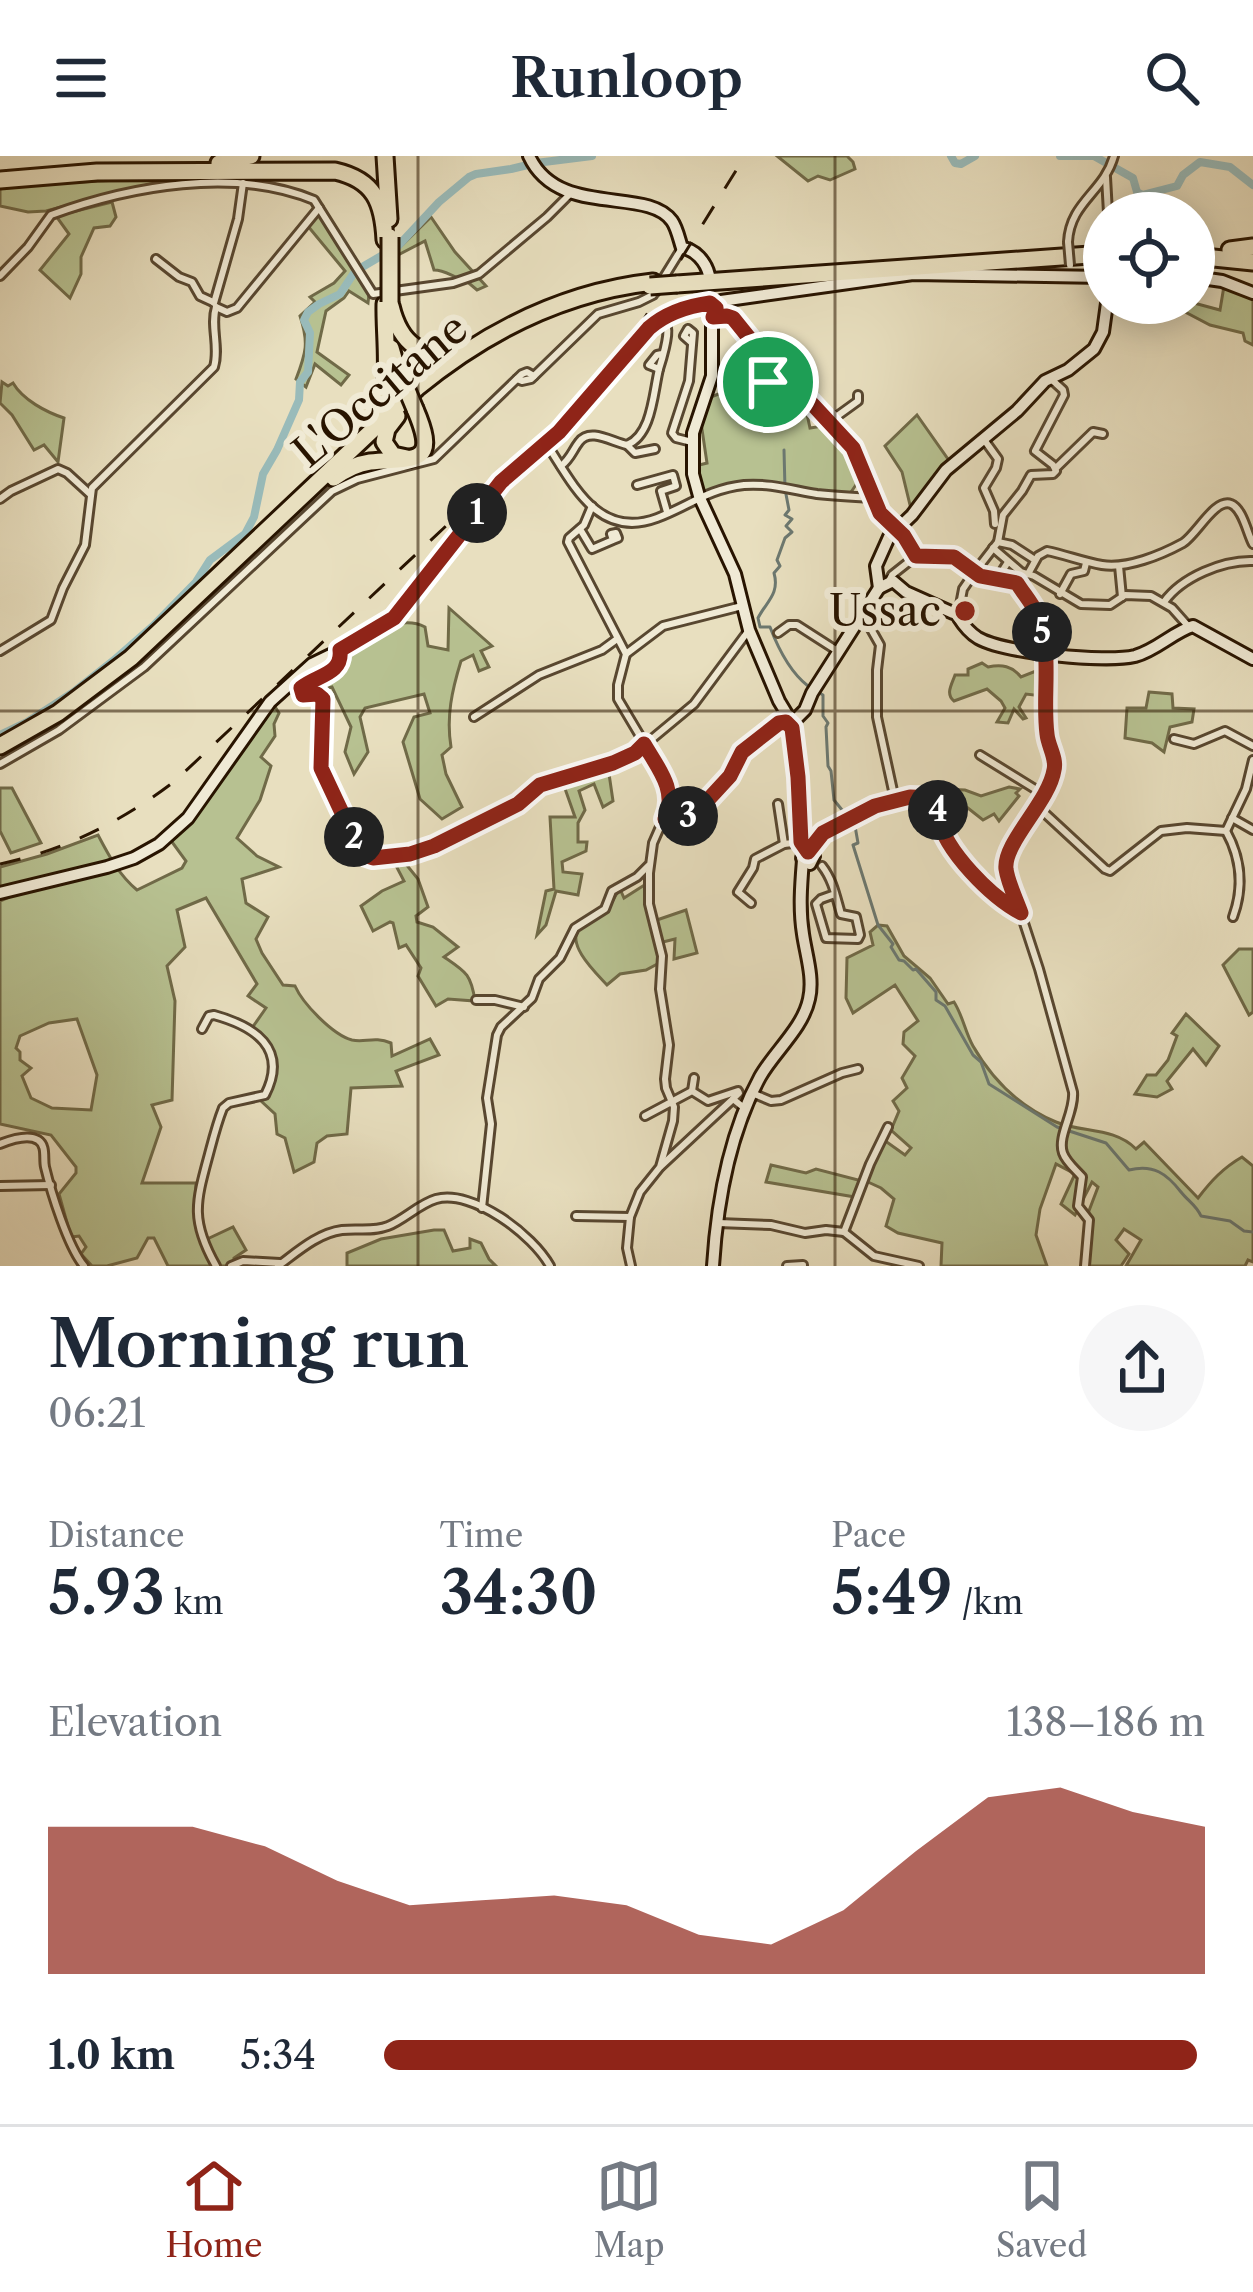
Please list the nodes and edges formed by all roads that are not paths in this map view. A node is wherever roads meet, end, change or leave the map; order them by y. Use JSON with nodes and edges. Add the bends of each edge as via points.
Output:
{"nodes":[{"id":1,"x":251,"y":156,"type":"edge"},
{"id":2,"x":385,"y":156,"type":"edge"},
{"id":3,"x":1113,"y":158,"type":"edge"},
{"id":4,"x":532,"y":161,"type":"edge"},
{"id":5,"x":1108,"y":174,"type":"junction"},
{"id":6,"x":0,"y":178,"type":"edge"},
{"id":7,"x":243,"y":183,"type":"junction"},
{"id":8,"x":1108,"y":192,"type":"edge"},
{"id":9,"x":571,"y":193,"type":"junction"},
{"id":10,"x":320,"y":207,"type":"junction"},
{"id":11,"x":388,"y":239,"type":"junction"},
{"id":12,"x":682,"y":248,"type":"junction"},
{"id":13,"x":1215,"y":251,"type":"edge"},
{"id":14,"x":1083,"y":253,"type":"edge"},
{"id":15,"x":1215,"y":253,"type":"edge"},
{"id":16,"x":1253,"y":254,"type":"edge"},
{"id":17,"x":156,"y":260,"type":"dead end"},
{"id":18,"x":1070,"y":271,"type":"junction"},
{"id":19,"x":1083,"y":273,"type":"edge"},
{"id":20,"x":0,"y":276,"type":"edge"},
{"id":21,"x":1215,"y":280,"type":"edge"},
{"id":22,"x":652,"y":284,"type":"junction"},
{"id":23,"x":1253,"y":293,"type":"edge"},
{"id":24,"x":713,"y":298,"type":"junction"},
{"id":25,"x":215,"y":305,"type":"junction"},
{"id":26,"x":389,"y":315,"type":"junction"},
{"id":27,"x":1104,"y":324,"type":"edge"},
{"id":28,"x":667,"y":328,"type":"dead end"},
{"id":29,"x":496,"y":333,"type":"junction"},
{"id":30,"x":692,"y":344,"type":"dead end"},
{"id":31,"x":662,"y":354,"type":"junction"},
{"id":32,"x":659,"y":369,"type":"junction"},
{"id":33,"x":1051,"y":379,"type":"junction"},
{"id":34,"x":858,"y":395,"type":"dead end"},
{"id":35,"x":409,"y":401,"type":"junction"},
{"id":36,"x":829,"y":422,"type":"junction"},
{"id":37,"x":1102,"y":434,"type":"dead end"},
{"id":38,"x":982,"y":438,"type":"junction"},
{"id":39,"x":692,"y":442,"type":"junction"},
{"id":40,"x":546,"y":443,"type":"junction"},
{"id":41,"x":627,"y":445,"type":"junction"},
{"id":42,"x":655,"y":449,"type":"dead end"},
{"id":43,"x":561,"y":466,"type":"junction"},
{"id":44,"x":1056,"y":468,"type":"junction"},
{"id":45,"x":657,"y":480,"type":"junction"},
{"id":46,"x":322,"y":484,"type":"junction"},
{"id":47,"x":637,"y":485,"type":"dead end"},
{"id":48,"x":661,"y":491,"type":"junction"},
{"id":49,"x":90,"y":494,"type":"junction"},
{"id":50,"x":700,"y":496,"type":"junction"},
{"id":51,"x":873,"y":499,"type":"junction"},
{"id":52,"x":0,"y":500,"type":"edge"},
{"id":53,"x":592,"y":506,"type":"junction"},
{"id":54,"x":668,"y":513,"type":"junction"},
{"id":55,"x":898,"y":529,"type":"junction"},
{"id":56,"x":580,"y":530,"type":"junction"},
{"id":57,"x":997,"y":535,"type":"junction"},
{"id":58,"x":613,"y":540,"type":"dead end"},
{"id":59,"x":1253,"y":544,"type":"edge"},
{"id":60,"x":1019,"y":552,"type":"junction"},
{"id":61,"x":916,"y":556,"type":"junction"},
{"id":62,"x":1035,"y":560,"type":"junction"},
{"id":63,"x":1087,"y":561,"type":"junction"},
{"id":64,"x":1008,"y":562,"type":"junction"},
{"id":65,"x":1253,"y":562,"type":"edge"},
{"id":66,"x":1119,"y":566,"type":"junction"},
{"id":67,"x":1022,"y":572,"type":"junction"},
{"id":68,"x":974,"y":573,"type":"junction"},
{"id":69,"x":996,"y":580,"type":"junction"},
{"id":70,"x":1012,"y":582,"type":"junction"},
{"id":71,"x":884,"y":584,"type":"junction"},
{"id":72,"x":1060,"y":593,"type":"junction"},
{"id":73,"x":1122,"y":597,"type":"junction"},
{"id":74,"x":1164,"y":602,"type":"junction"},
{"id":75,"x":743,"y":606,"type":"junction"},
{"id":76,"x":957,"y":614,"type":"junction"},
{"id":77,"x":862,"y":615,"type":"junction"},
{"id":78,"x":1188,"y":626,"type":"junction"},
{"id":79,"x":749,"y":630,"type":"junction"},
{"id":80,"x":778,"y":633,"type":"dead end"},
{"id":81,"x":617,"y":639,"type":"junction"},
{"id":82,"x":340,"y":650,"type":"junction"},
{"id":83,"x":0,"y":651,"type":"edge"},
{"id":84,"x":839,"y":652,"type":"junction"},
{"id":85,"x":1045,"y":653,"type":"junction"},
{"id":86,"x":626,"y":654,"type":"junction"},
{"id":87,"x":1253,"y":659,"type":"edge"},
{"id":88,"x":474,"y":717,"type":"dead end"},
{"id":89,"x":791,"y":721,"type":"junction"},
{"id":90,"x":1174,"y":740,"type":"dead end"},
{"id":91,"x":644,"y":744,"type":"junction"},
{"id":92,"x":1253,"y":746,"type":"edge"},
{"id":93,"x":0,"y":749,"type":"edge"},
{"id":94,"x":980,"y":755,"type":"dead end"},
{"id":95,"x":1253,"y":760,"type":"edge"},
{"id":96,"x":0,"y":764,"type":"edge"},
{"id":97,"x":1044,"y":794,"type":"junction"},
{"id":98,"x":895,"y":800,"type":"junction"},
{"id":99,"x":778,"y":804,"type":"dead end"},
{"id":100,"x":1038,"y":807,"type":"junction"},
{"id":101,"x":1232,"y":818,"type":"junction"},
{"id":102,"x":665,"y":819,"type":"junction"},
{"id":103,"x":1253,"y":830,"type":"edge"},
{"id":104,"x":1226,"y":831,"type":"junction"},
{"id":105,"x":784,"y":844,"type":"junction"},
{"id":106,"x":810,"y":854,"type":"junction"},
{"id":107,"x":650,"y":865,"type":"junction"},
{"id":108,"x":0,"y":893,"type":"edge"},
{"id":109,"x":836,"y":894,"type":"junction"},
{"id":110,"x":752,"y":904,"type":"dead end"},
{"id":111,"x":1021,"y":913,"type":"junction"},
{"id":112,"x":1233,"y":917,"type":"dead end"},
{"id":113,"x":476,"y":1000,"type":"dead end"},
{"id":114,"x":524,"y":1007,"type":"junction"},
{"id":115,"x":202,"y":1029,"type":"dead end"},
{"id":116,"x":858,"y":1070,"type":"dead end"},
{"id":117,"x":694,"y":1078,"type":"dead end"},
{"id":118,"x":692,"y":1090,"type":"junction"},
{"id":119,"x":752,"y":1093,"type":"junction"},
{"id":120,"x":733,"y":1099,"type":"junction"},
{"id":121,"x":673,"y":1103,"type":"junction"},
{"id":122,"x":746,"y":1108,"type":"junction"},
{"id":123,"x":645,"y":1116,"type":"dead end"},
{"id":124,"x":888,"y":1127,"type":"dead end"},
{"id":125,"x":0,"y":1144,"type":"edge"},
{"id":126,"x":660,"y":1167,"type":"junction"},
{"id":127,"x":51,"y":1185,"type":"junction"},
{"id":128,"x":0,"y":1186,"type":"edge"},
{"id":129,"x":482,"y":1208,"type":"junction"},
{"id":130,"x":576,"y":1216,"type":"dead end"},
{"id":131,"x":630,"y":1217,"type":"junction"},
{"id":132,"x":716,"y":1223,"type":"junction"},
{"id":133,"x":844,"y":1232,"type":"junction"},
{"id":134,"x":280,"y":1265,"type":"edge"},
{"id":135,"x":803,"y":1265,"type":"edge"},
{"id":136,"x":84,"y":1266,"type":"edge"},
{"id":137,"x":216,"y":1266,"type":"edge"},
{"id":138,"x":231,"y":1266,"type":"edge"},
{"id":139,"x":550,"y":1266,"type":"edge"},
{"id":140,"x":631,"y":1266,"type":"edge"},
{"id":141,"x":713,"y":1266,"type":"edge"},
{"id":142,"x":787,"y":1266,"type":"edge"},
{"id":143,"x":919,"y":1266,"type":"edge"},
{"id":144,"x":1085,"y":1266,"type":"edge"}],
"edges":[{"from":1,"to":6,"type":"highway"},
{"from":2,"to":11,"type":"highway"},
{"from":3,"to":5,"type":"street"},
{"from":4,"to":9,"type":"street"},
{"from":5,"to":8,"type":"street"},
{"from":5,"to":18,"type":"street","bridge":true,"via":[[1069,226]]},
{"from":6,"to":11,"type":"highway","via":[[335,171],[374,193]]},
{"from":7,"to":10,"type":"street","via":[[310,197]]},
{"from":7,"to":20,"type":"street","via":[[166,187],[51,214]]},
{"from":7,"to":25,"type":"street"},
{"from":9,"to":10,"type":"street","via":[[471,278],[375,295]]},
{"from":9,"to":12,"type":"street","via":[[662,212]]},
{"from":10,"to":25,"type":"street","via":[[237,308]]},
{"from":11,"to":26,"type":"highway","bridge":true},
{"from":12,"to":24,"type":"street","via":[[701,260]]},
{"from":12,"to":96,"type":"street","via":[[650,297],[598,314],[430,461],[332,490],[143,667]]},
{"from":13,"to":16,"type":"highway"},
{"from":14,"to":22,"type":"highway","name":"L'Occitane","bridge":true},
{"from":15,"to":16,"type":"highway"},
{"from":17,"to":25,"type":"street"},
{"from":18,"to":19,"type":"street"},
{"from":18,"to":24,"type":"street","via":[[913,274]]},
{"from":21,"to":23,"type":"street"},
{"from":22,"to":29,"type":"highway","name":"L'Occitane","via":[[580,297]]},
{"from":22,"to":35,"type":"highway","name":"L'Occitane","via":[[532,320],[466,356]]},
{"from":24,"to":36,"type":"street","via":[[758,349],[768,382],[802,393]]},
{"from":24,"to":39,"type":"street","via":[[712,376]]},
{"from":24,"to":40,"type":"street","via":[[656,322]]},
{"from":25,"to":49,"type":"street","via":[[214,367]]},
{"from":26,"to":29,"type":"highway","via":[[407,341],[433,353]]},
{"from":26,"to":35,"type":"highway","via":[[394,364]]},
{"from":26,"to":46,"type":"highway","via":[[381,412]]},
{"from":27,"to":33,"type":"street","via":[[1094,349]]},
{"from":28,"to":31,"type":"street"},
{"from":29,"to":46,"type":"highway","name":"L'Occitane","via":[[417,388]]},
{"from":30,"to":39,"type":"street","via":[[672,433]]},
{"from":31,"to":32,"type":"street"},
{"from":31,"to":32,"type":"street","via":[[645,364]]},
{"from":32,"to":41,"type":"street","via":[[642,435]]},
{"from":33,"to":38,"type":"street"},
{"from":33,"to":44,"type":"street","via":[[1064,395],[1035,451]]},
{"from":34,"to":36,"type":"street"},
{"from":35,"to":35,"type":"highway","via":[[421,446],[399,457],[385,436]]},
{"from":35,"to":46,"type":"highway","name":"L'Occitane"},
{"from":35,"to":46,"type":"highway","via":[[425,438],[417,457],[362,463]]},
{"from":36,"to":51,"type":"street","via":[[853,448]]},
{"from":37,"to":44,"type":"street","via":[[1093,432]]},
{"from":38,"to":55,"type":"street"},
{"from":38,"to":57,"type":"street","via":[[998,459],[984,488]]},
{"from":39,"to":50,"type":"street"},
{"from":40,"to":43,"type":"street"},
{"from":40,"to":82,"type":"street","via":[[493,492],[394,618]]},
{"from":41,"to":42,"type":"street","via":[[635,453]]},
{"from":41,"to":43,"type":"street","via":[[586,436]]},
{"from":43,"to":53,"type":"street"},
{"from":44,"to":57,"type":"street","via":[[1031,475]]},
{"from":45,"to":47,"type":"street"},
{"from":45,"to":48,"type":"street"},
{"from":45,"to":48,"type":"street","via":[[673,475],[676,486]]},
{"from":46,"to":93,"type":"highway","name":"L'Occitane","via":[[131,658]]},
{"from":46,"to":93,"type":"highway","name":"L'Occitane","via":[[123,670]]},
{"from":48,"to":54,"type":"street"},
{"from":49,"to":52,"type":"street","via":[[58,469]]},
{"from":49,"to":83,"type":"street","via":[[85,545],[50,620]]},
{"from":50,"to":51,"type":"street","via":[[745,485]]},
{"from":50,"to":54,"type":"street"},
{"from":50,"to":75,"type":"street"},
{"from":51,"to":55,"type":"street"},
{"from":53,"to":54,"type":"street","via":[[625,523]]},
{"from":53,"to":56,"type":"street"},
{"from":55,"to":61,"type":"street"},
{"from":55,"to":71,"type":"street","via":[[878,558],[875,572]]},
{"from":56,"to":58,"type":"street","via":[[592,548]]},
{"from":56,"to":81,"type":"street","via":[[568,542]]},
{"from":57,"to":60,"type":"street"},
{"from":57,"to":64,"type":"street"},
{"from":57,"to":68,"type":"street"},
{"from":59,"to":66,"type":"street","via":[[1240,512],[1223,503],[1187,540]]},
{"from":60,"to":62,"type":"street"},
{"from":60,"to":67,"type":"street"},
{"from":61,"to":68,"type":"street","via":[[954,557]]},
{"from":61,"to":71,"type":"street"},
{"from":62,"to":63,"type":"street","via":[[1047,551]]},
{"from":62,"to":67,"type":"street"},
{"from":63,"to":66,"type":"street"},
{"from":63,"to":72,"type":"street"},
{"from":64,"to":67,"type":"street"},
{"from":64,"to":69,"type":"street"},
{"from":65,"to":74,"type":"street","via":[[1208,571]]},
{"from":66,"to":73,"type":"street"},
{"from":67,"to":70,"type":"street"},
{"from":67,"to":72,"type":"street"},
{"from":68,"to":69,"type":"street"},
{"from":68,"to":76,"type":"street"},
{"from":69,"to":70,"type":"street"},
{"from":70,"to":85,"type":"street","via":[[1036,614]]},
{"from":71,"to":76,"type":"street"},
{"from":71,"to":77,"type":"street"},
{"from":72,"to":73,"type":"street","via":[[1091,605]]},
{"from":73,"to":74,"type":"street"},
{"from":74,"to":78,"type":"street"},
{"from":75,"to":79,"type":"street"},
{"from":75,"to":86,"type":"street","via":[[663,626]]},
{"from":76,"to":85,"type":"street","via":[[984,641]]},
{"from":77,"to":84,"type":"street"},
{"from":77,"to":98,"type":"street","via":[[880,645],[877,717]]},
{"from":78,"to":85,"type":"street","via":[[1130,657]]},
{"from":78,"to":87,"type":"street"},
{"from":79,"to":89,"type":"street"},
{"from":79,"to":91,"type":"street","via":[[694,704]]},
{"from":80,"to":84,"type":"street","via":[[797,625]]},
{"from":81,"to":86,"type":"street"},
{"from":81,"to":88,"type":"street","via":[[534,677]]},
{"from":82,"to":91,"type":"street","via":[[334,671],[300,692],[323,699],[321,768],[359,849],[373,858],[445,840],[540,785],[613,763]]},
{"from":82,"to":108,"type":"street","via":[[270,702],[188,818],[159,844],[134,858]]},
{"from":84,"to":89,"type":"street"},
{"from":85,"to":97,"type":"street","via":[[1046,734],[1055,764]]},
{"from":86,"to":91,"type":"street","via":[[617,694]]},
{"from":89,"to":102,"type":"street","via":[[742,752],[706,802],[686,817]]},
{"from":89,"to":106,"type":"street"},
{"from":90,"to":92,"type":"street","via":[[1194,744],[1225,731]]},
{"from":91,"to":102,"type":"street","via":[[665,778]]},
{"from":94,"to":97,"type":"street"},
{"from":95,"to":101,"type":"street"},
{"from":97,"to":100,"type":"street"},
{"from":98,"to":106,"type":"street","via":[[823,833]]},
{"from":98,"to":111,"type":"street","via":[[938,799],[957,853]]},
{"from":99,"to":105,"type":"street"},
{"from":100,"to":104,"type":"street","via":[[1109,871],[1161,831]]},
{"from":100,"to":111,"type":"street","via":[[1006,861]]},
{"from":101,"to":103,"type":"street"},
{"from":101,"to":104,"type":"street"},
{"from":102,"to":107,"type":"street"},
{"from":104,"to":112,"type":"street","via":[[1240,862]]},
{"from":105,"to":106,"type":"street"},
{"from":105,"to":110,"type":"street","via":[[755,860],[738,890]]},
{"from":106,"to":109,"type":"street"},
{"from":106,"to":119,"type":"street","via":[[801,875],[809,1001]]},
{"from":107,"to":114,"type":"street","via":[[575,928]]},
{"from":107,"to":121,"type":"street"},
{"from":109,"to":109,"type":"street","via":[[841,914],[856,917],[854,941],[826,938],[816,904]]},
{"from":111,"to":144,"type":"street","via":[[1073,1092],[1062,1152],[1082,1178]]},
{"from":113,"to":114,"type":"street"},
{"from":114,"to":129,"type":"street","via":[[495,1040]]},
{"from":115,"to":137,"type":"street","via":[[214,1015],[245,1024],[263,1039],[271,1062],[265,1095],[223,1108],[198,1188],[202,1237]]},
{"from":116,"to":119,"type":"street","via":[[781,1100]]},
{"from":117,"to":118,"type":"street"},
{"from":118,"to":120,"type":"street","via":[[708,1101],[739,1092]]},
{"from":118,"to":121,"type":"street"},
{"from":119,"to":122,"type":"street"},
{"from":120,"to":122,"type":"street"},
{"from":120,"to":126,"type":"street"},
{"from":121,"to":123,"type":"street"},
{"from":121,"to":126,"type":"street"},
{"from":122,"to":132,"type":"street"},
{"from":124,"to":133,"type":"street"},
{"from":125,"to":127,"type":"street","via":[[39,1141]]},
{"from":126,"to":131,"type":"street"},
{"from":127,"to":128,"type":"street"},
{"from":127,"to":136,"type":"street"},
{"from":129,"to":134,"type":"street","via":[[440,1198],[390,1226],[337,1230]]},
{"from":129,"to":139,"type":"street","via":[[522,1232]]},
{"from":130,"to":131,"type":"street"},
{"from":131,"to":140,"type":"street"},
{"from":132,"to":133,"type":"street"},
{"from":132,"to":141,"type":"street"},
{"from":133,"to":143,"type":"street","via":[[874,1256]]},
{"from":134,"to":138,"type":"street"},
{"from":135,"to":142,"type":"street"}]}
